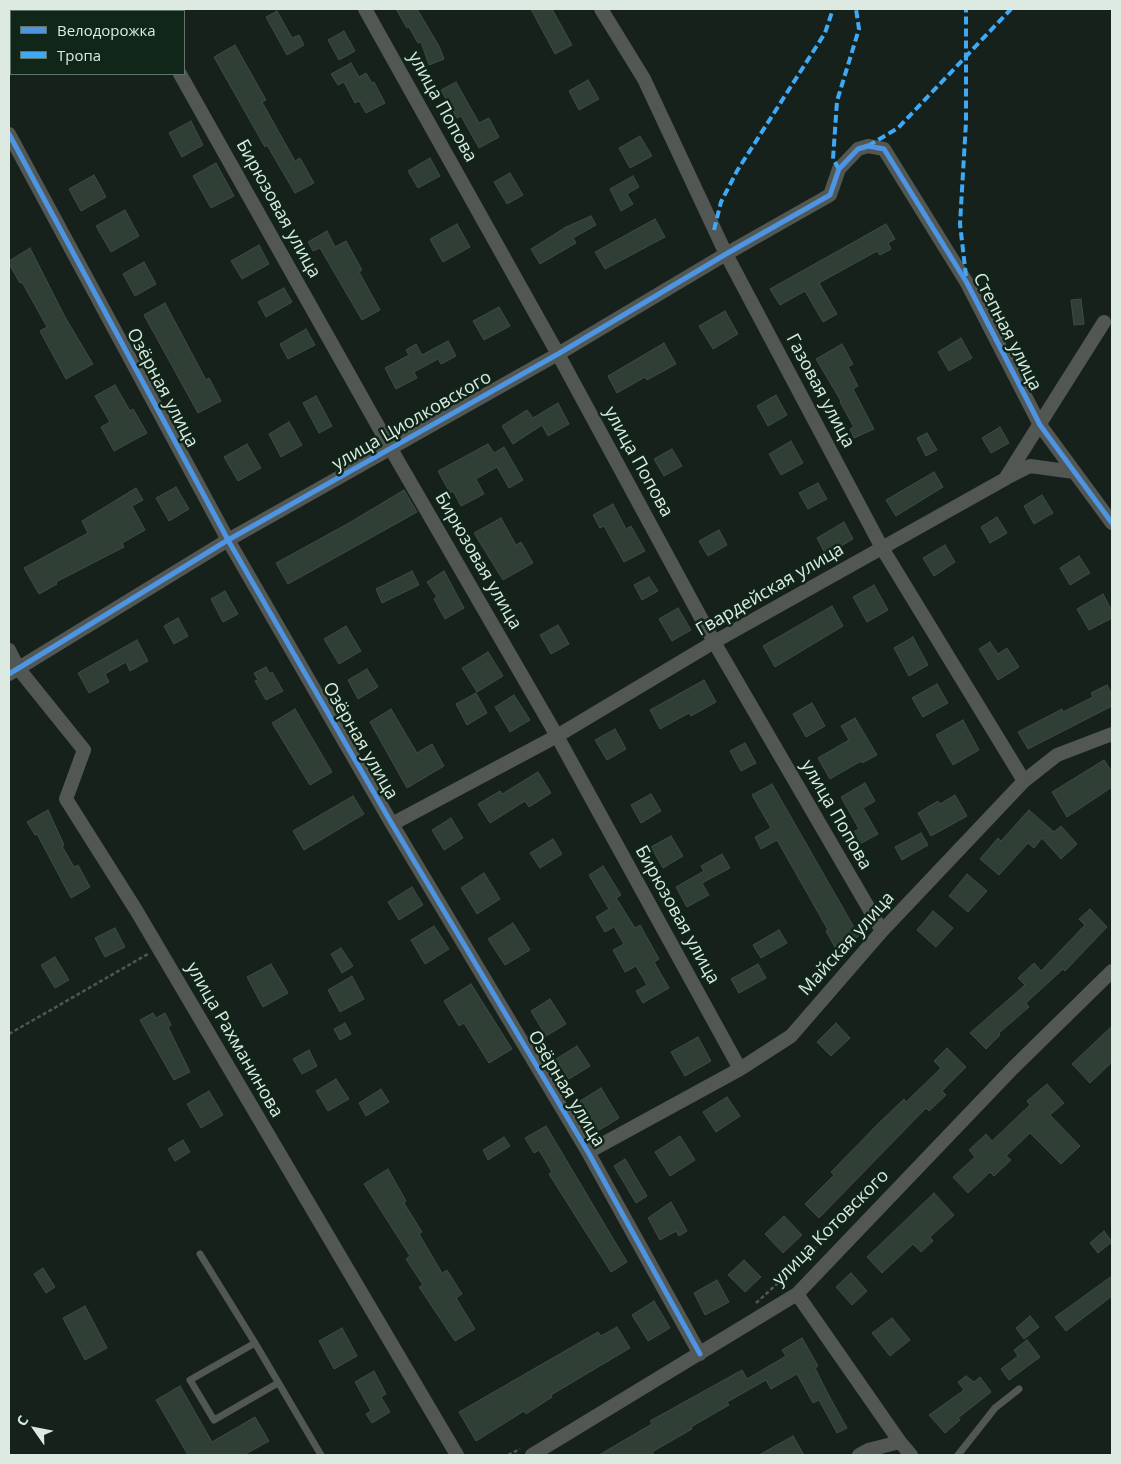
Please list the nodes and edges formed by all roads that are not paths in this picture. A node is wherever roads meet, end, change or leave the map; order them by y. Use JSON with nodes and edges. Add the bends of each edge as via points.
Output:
{"nodes":[{"id":1,"x":365,"y":9,"type":"edge"},
{"id":2,"x":601,"y":9,"type":"edge"},
{"id":3,"x":181,"y":75,"type":"edge"},
{"id":4,"x":9,"y":134,"type":"edge"},
{"id":5,"x":884,"y":149,"type":"joint"},
{"id":6,"x":726,"y":254,"type":"junction"},
{"id":7,"x":1104,"y":322,"type":"dead end"},
{"id":8,"x":558,"y":354,"type":"junction"},
{"id":9,"x":1040,"y":425,"type":"junction"},
{"id":10,"x":391,"y":449,"type":"junction"},
{"id":11,"x":1074,"y":472,"type":"junction"},
{"id":12,"x":1005,"y":479,"type":"junction"},
{"id":13,"x":1112,"y":524,"type":"edge"},
{"id":14,"x":228,"y":540,"type":"junction"},
{"id":15,"x":882,"y":548,"type":"junction"},
{"id":16,"x":714,"y":642,"type":"junction"},
{"id":17,"x":9,"y":650,"type":"edge"},
{"id":18,"x":13,"y":671,"type":"edge"},
{"id":19,"x":1112,"y":734,"type":"edge"},
{"id":20,"x":557,"y":736,"type":"junction"},
{"id":21,"x":1024,"y":781,"type":"junction"},
{"id":22,"x":392,"y":824,"type":"junction"},
{"id":23,"x":882,"y":931,"type":"junction"},
{"id":24,"x":1112,"y":971,"type":"edge"},
{"id":25,"x":740,"y":1069,"type":"junction"},
{"id":26,"x":588,"y":1152,"type":"junction"},
{"id":27,"x":200,"y":1254,"type":"dead end"},
{"id":28,"x":797,"y":1294,"type":"junction"},
{"id":29,"x":255,"y":1343,"type":"junction"},
{"id":30,"x":700,"y":1354,"type":"junction"},
{"id":31,"x":278,"y":1383,"type":"junction"},
{"id":32,"x":1019,"y":1388,"type":"dead end"},
{"id":33,"x":900,"y":1442,"type":"junction"},
{"id":34,"x":529,"y":1450,"type":"edge"},
{"id":35,"x":321,"y":1455,"type":"edge"},
{"id":36,"x":457,"y":1455,"type":"edge"},
{"id":37,"x":858,"y":1455,"type":"edge"},
{"id":38,"x":911,"y":1455,"type":"edge"},
{"id":39,"x":958,"y":1455,"type":"edge"}],
"edges":[{"from":1,"to":8,"type":"street","name":"улица Попова"},
{"from":2,"to":6,"type":"street","name":"Газовая улица","via":[[644,79]]},
{"from":3,"to":10,"type":"street","name":"Бирюзовая улица"},
{"from":4,"to":14,"type":"street","name":"Озёрная улица"},
{"from":5,"to":6,"type":"street","name":"улица Циолковского","via":[[868,146],[858,149],[839,169],[830,195]]},
{"from":5,"to":9,"type":"street","name":"Степная улица","via":[[967,283]]},
{"from":6,"to":8,"type":"street","name":"улица Циолковского"},
{"from":6,"to":15,"type":"street","name":"Газовая улица"},
{"from":7,"to":9,"type":"street","name":"Гвардейская улица"},
{"from":8,"to":10,"type":"street","name":"улица Циолковского"},
{"from":8,"to":16,"type":"street","name":"улица Попова"},
{"from":9,"to":11,"type":"street","name":"Степная улица"},
{"from":9,"to":12,"type":"street","name":"Гвардейская улица"},
{"from":10,"to":14,"type":"street","name":"улица Циолковского"},
{"from":10,"to":20,"type":"street","name":"Бирюзовая улица"},
{"from":11,"to":12,"type":"street","via":[[1030,466]]},
{"from":11,"to":13,"type":"street","name":"Степная улица"},
{"from":12,"to":15,"type":"street","name":"Гвардейская улица"},
{"from":14,"to":18,"type":"street","name":"улица Циолковского"},
{"from":14,"to":22,"type":"street","name":"Озёрная улица"},
{"from":15,"to":16,"type":"street","name":"Гвардейская улица"},
{"from":15,"to":21,"type":"street","name":"Газовая улица"},
{"from":16,"to":20,"type":"street","name":"Гвардейская улица"},
{"from":16,"to":23,"type":"street","name":"улица Попова"},
{"from":17,"to":18,"type":"street","name":"улица Рахманинова"},
{"from":18,"to":36,"type":"street","name":"улица Рахманинова","via":[[84,750],[66,799],[158,948]]},
{"from":19,"to":21,"type":"street","name":"Майская улица","via":[[1058,755]]},
{"from":20,"to":22,"type":"street","name":"Гвардейская улица"},
{"from":20,"to":25,"type":"street","name":"Бирюзовая улица"},
{"from":21,"to":23,"type":"street","name":"Майская улица"},
{"from":22,"to":26,"type":"street","name":"Озёрная улица"},
{"from":23,"to":25,"type":"street","name":"Майская улица","via":[[791,1036]]},
{"from":24,"to":28,"type":"street","name":"улица Котовского","via":[[1013,1068]]},
{"from":25,"to":26,"type":"street","name":"Майская улица"},
{"from":26,"to":30,"type":"street","name":"Озёрная улица"},
{"from":27,"to":29,"type":"lane"},
{"from":28,"to":30,"type":"street","name":"улица Котовского"},
{"from":28,"to":33,"type":"street"},
{"from":29,"to":31,"type":"lane"},
{"from":29,"to":31,"type":"lane","via":[[190,1380],[214,1420]]},
{"from":30,"to":34,"type":"street","name":"улица Котовского"},
{"from":31,"to":35,"type":"lane"},
{"from":32,"to":39,"type":"lane","via":[[995,1408]]},
{"from":33,"to":37,"type":"street"},
{"from":33,"to":38,"type":"street"}]}
